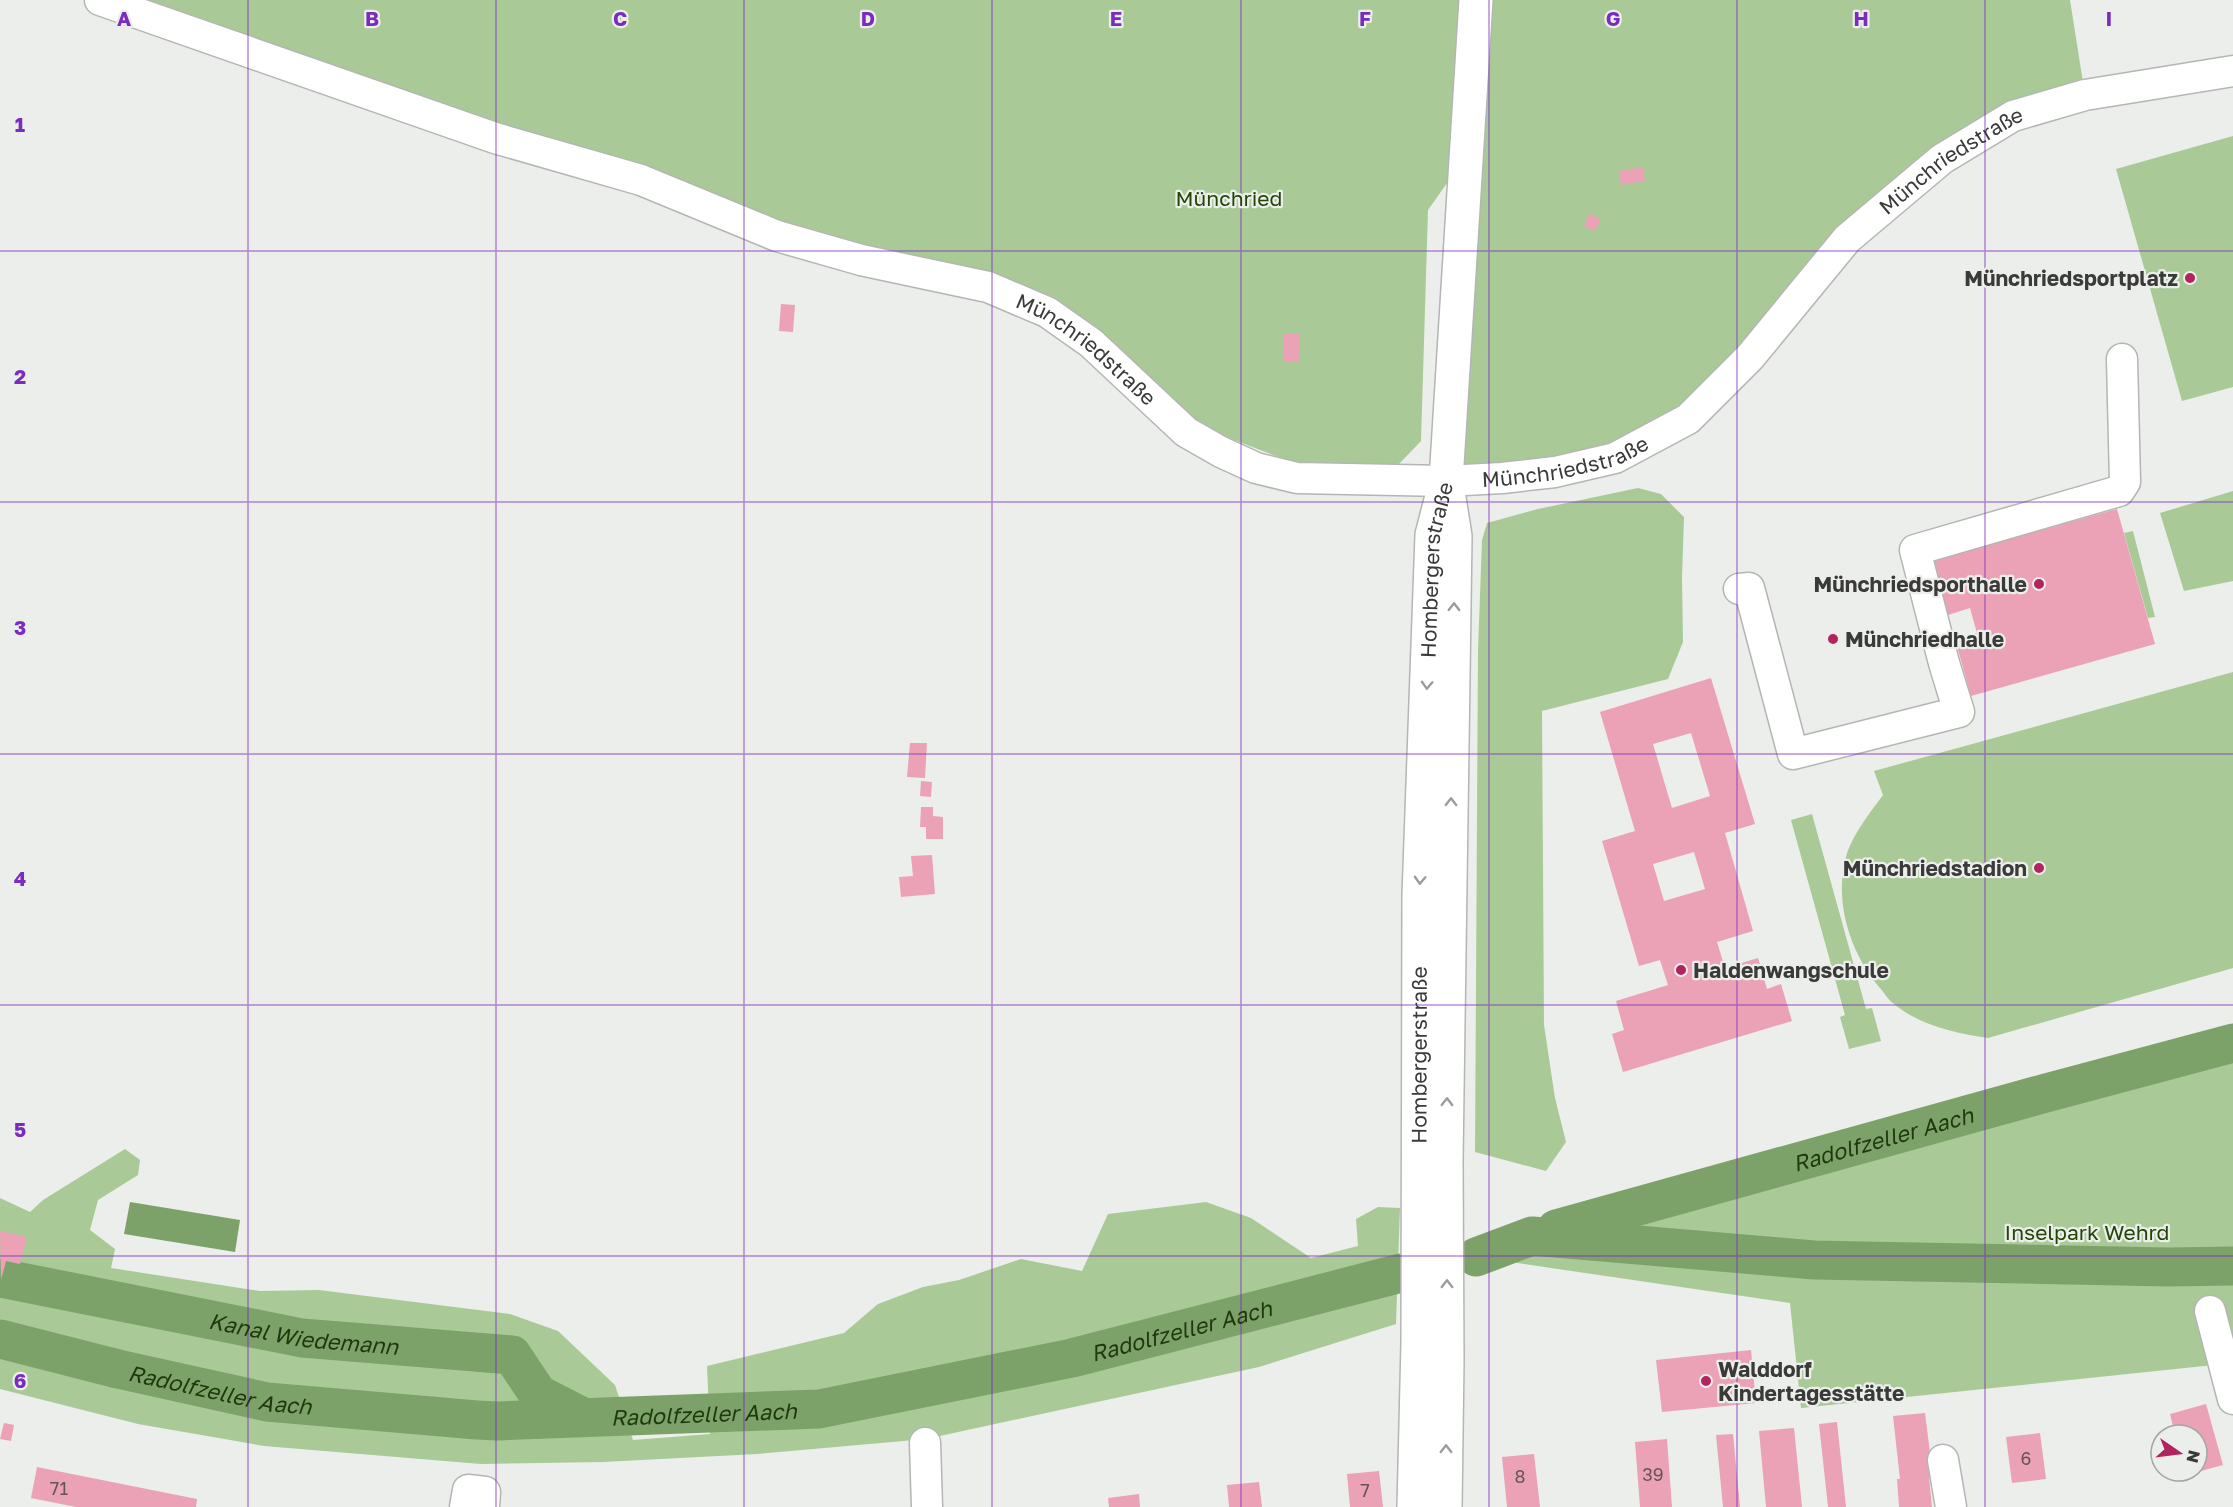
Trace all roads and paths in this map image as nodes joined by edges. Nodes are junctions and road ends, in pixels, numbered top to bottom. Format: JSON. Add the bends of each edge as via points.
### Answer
{"nodes":[{"id":1,"x":100,"y":0,"type":"edge"},
{"id":2,"x":1476,"y":0,"type":"edge"},
{"id":3,"x":2233,"y":71,"type":"edge"},
{"id":4,"x":2122,"y":359,"type":"dead end"},
{"id":5,"x":1446,"y":481,"type":"junction"},
{"id":6,"x":1739,"y":589,"type":"dead end"},
{"id":7,"x":2210,"y":1311,"type":"dead end"},
{"id":8,"x":1433,"y":1343,"type":"junction"},
{"id":9,"x":2233,"y":1399,"type":"edge"},
{"id":10,"x":925,"y":1443,"type":"dead end"},
{"id":11,"x":1943,"y":1460,"type":"dead end"},
{"id":12,"x":465,"y":1507,"type":"edge"},
{"id":13,"x":483,"y":1507,"type":"edge"},
{"id":14,"x":927,"y":1507,"type":"edge"},
{"id":15,"x":1414,"y":1507,"type":"edge"},
{"id":16,"x":1445,"y":1507,"type":"edge"},
{"id":17,"x":1950,"y":1507,"type":"edge"}],
"edges":[{"from":1,"to":5,"type":"street","name":"Münchriedstraße","via":[[495,138],[641,180],[777,236],[861,260],[988,287],[1047,312],[1091,343],[1186,432],[1256,468],[1297,478]]},
{"from":2,"to":5,"type":"main road","name":"Hombergerstraße"},
{"from":3,"to":5,"type":"street","name":"Münchriedstraße","via":[[2085,95],[2013,116],[1941,159],[1847,239],[1750,357],[1688,419],[1615,458],[1555,472]]},
{"from":4,"to":6,"type":"street","via":[[2125,482],[2118,490],[1915,550],[1959,712],[1793,754],[1749,588]]},
{"from":5,"to":8,"type":"main road","name":"Hombergerstraße","via":[[1431,547],[1419,896],[1432,1192]]},
{"from":7,"to":9,"type":"street"},
{"from":8,"to":15,"type":"main road","name":"Hombergerstraße"},
{"from":16,"to":8,"type":"main road","name":"Hombergerstraße","one_way":true},
{"from":10,"to":14,"type":"street"},
{"from":11,"to":17,"type":"street"},
{"from":12,"to":13,"type":"street","via":[[468,1490],[485,1492]]}]}
